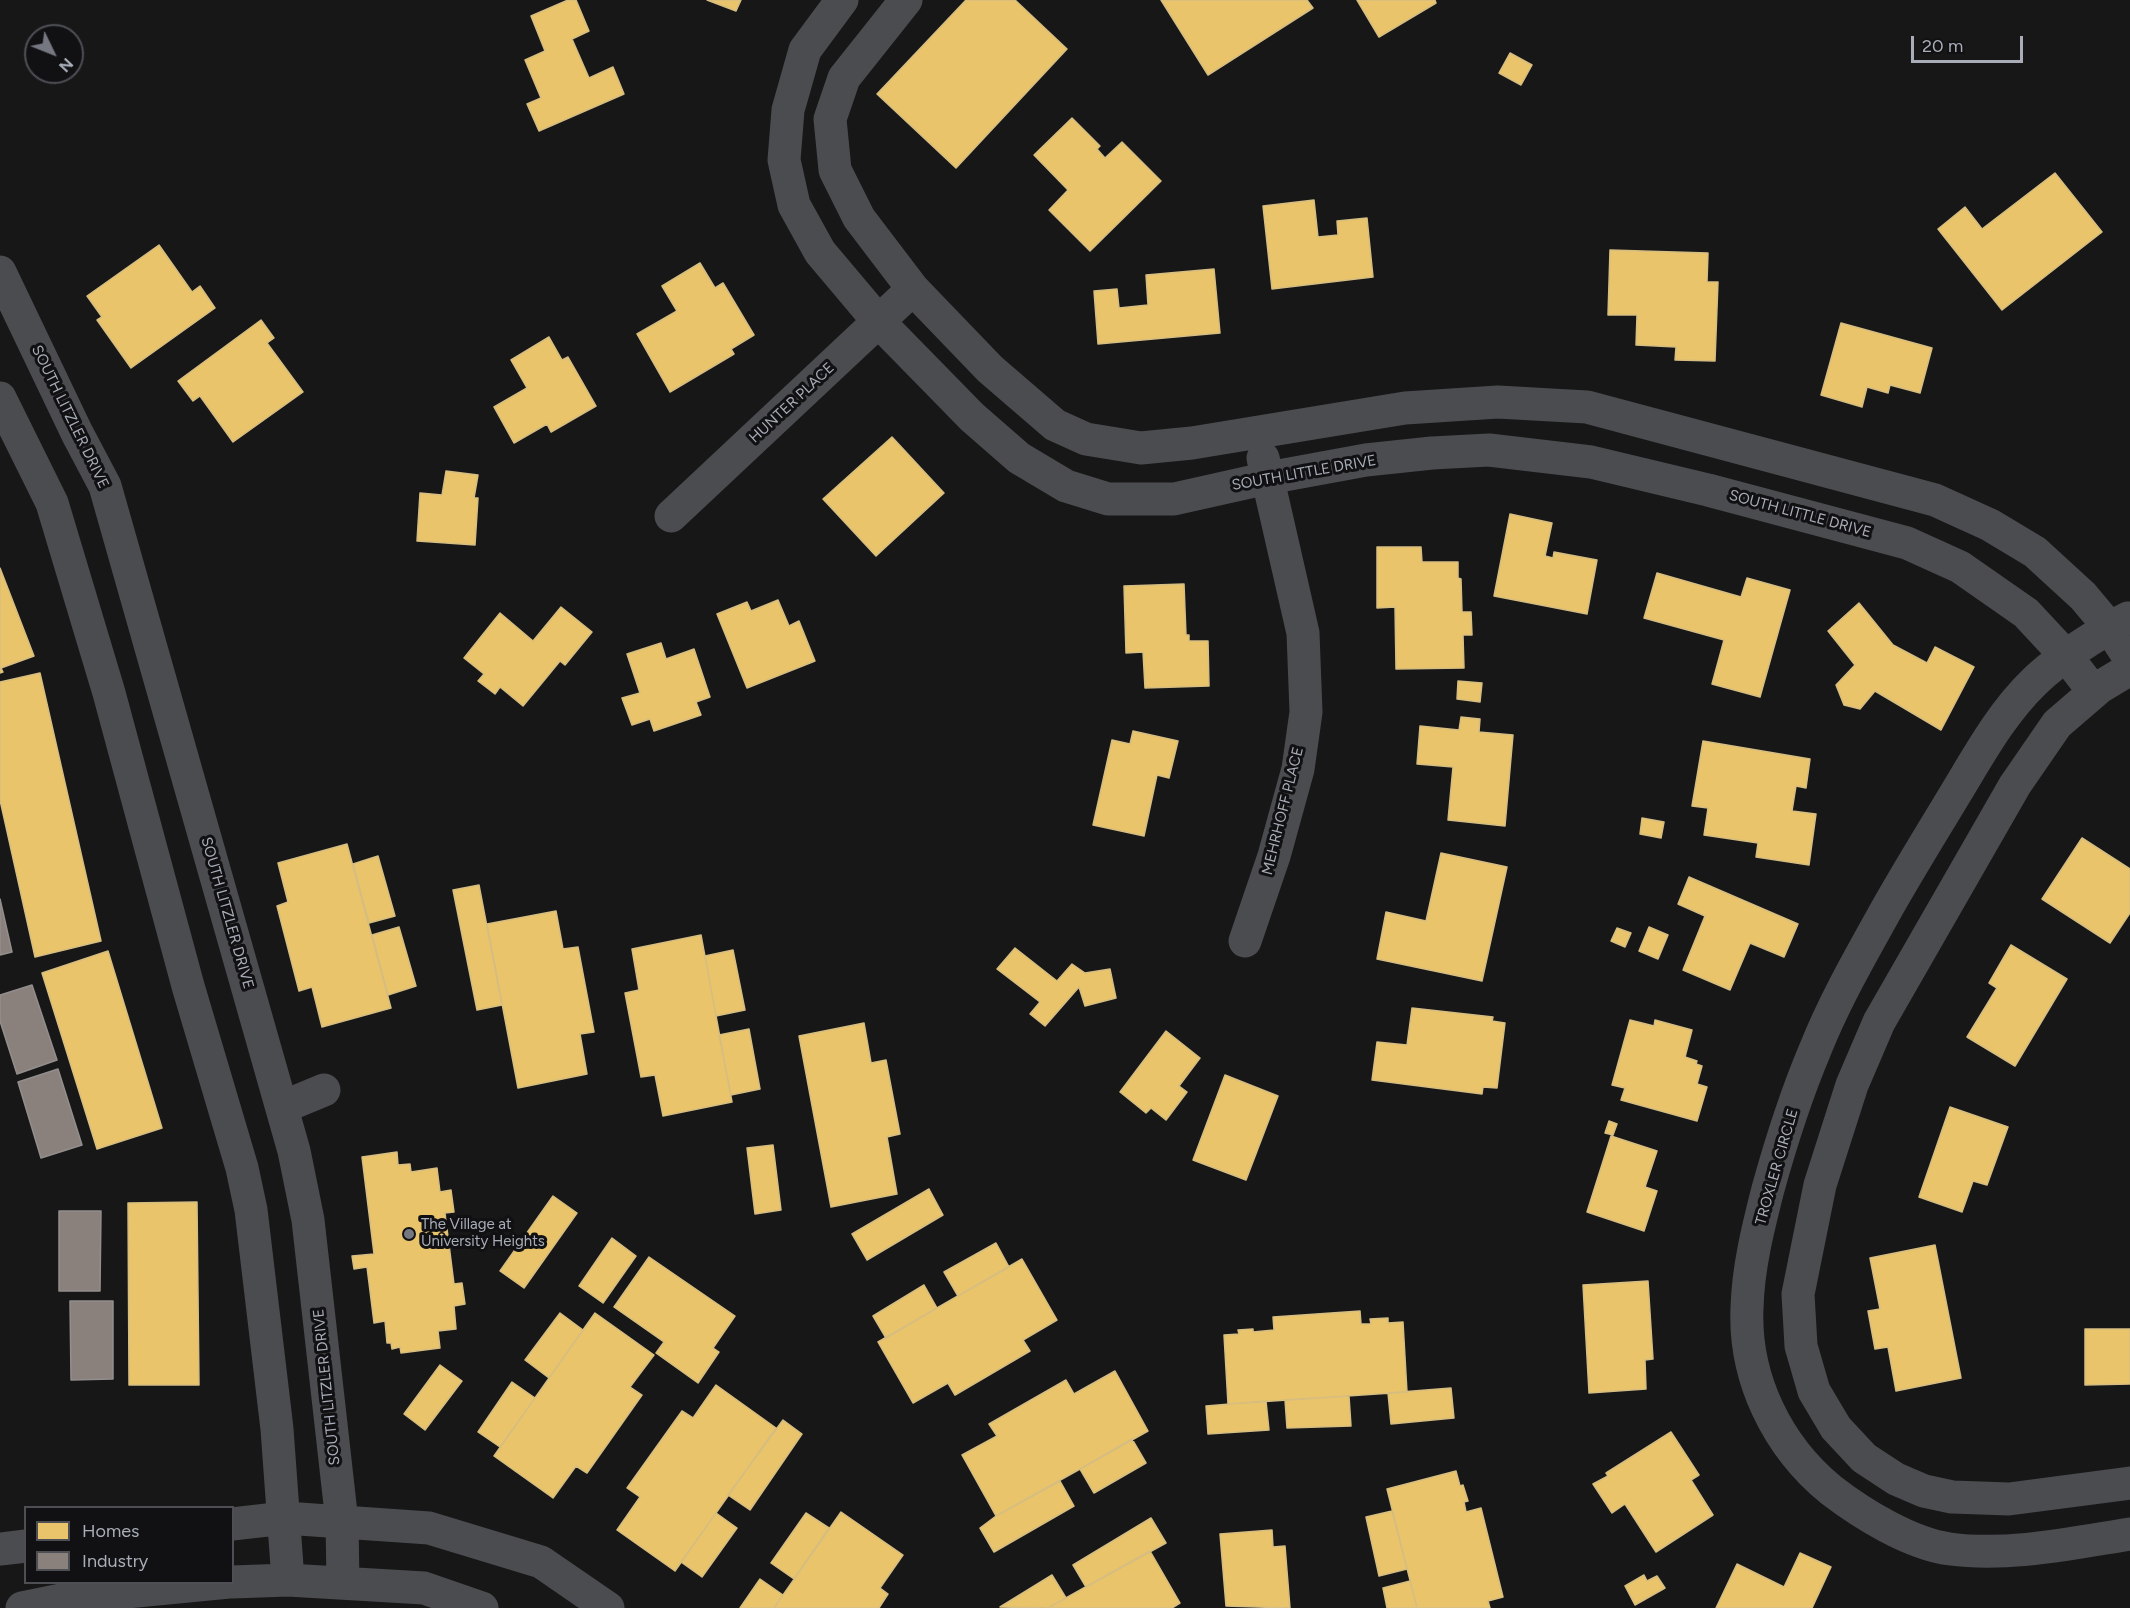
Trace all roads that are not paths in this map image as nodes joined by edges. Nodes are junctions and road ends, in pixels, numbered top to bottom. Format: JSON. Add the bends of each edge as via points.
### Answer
{"nodes":[{"id":1,"x":842,"y":0,"type":"edge"},
{"id":2,"x":906,"y":0,"type":"edge"},
{"id":3,"x":0,"y":272,"type":"edge"},
{"id":4,"x":913,"y":290,"type":"junction"},
{"id":5,"x":879,"y":322,"type":"junction"},
{"id":6,"x":0,"y":398,"type":"edge"},
{"id":7,"x":1258,"y":432,"type":"junction"},
{"id":8,"x":1268,"y":478,"type":"junction"},
{"id":9,"x":671,"y":516,"type":"dead end"},
{"id":10,"x":2120,"y":622,"type":"edge"},
{"id":11,"x":2067,"y":657,"type":"junction"},
{"id":12,"x":2130,"y":659,"type":"edge"},
{"id":13,"x":2130,"y":669,"type":"edge"},
{"id":14,"x":2094,"y":692,"type":"junction"},
{"id":15,"x":1245,"y":940,"type":"dead end"},
{"id":16,"x":324,"y":1090,"type":"dead end"},
{"id":17,"x":283,"y":1107,"type":"junction"},
{"id":18,"x":2130,"y":1483,"type":"edge"},
{"id":19,"x":285,"y":1518,"type":"junction"},
{"id":20,"x":342,"y":1522,"type":"junction"},
{"id":21,"x":234,"y":1524,"type":"edge"},
{"id":22,"x":2130,"y":1534,"type":"edge"},
{"id":23,"x":24,"y":1546,"type":"edge"},
{"id":24,"x":0,"y":1549,"type":"edge"},
{"id":25,"x":234,"y":1582,"type":"edge"},
{"id":26,"x":343,"y":1583,"type":"junction"},
{"id":27,"x":210,"y":1584,"type":"edge"},
{"id":28,"x":304,"y":1590,"type":"edge"},
{"id":29,"x":22,"y":1608,"type":"edge"},
{"id":30,"x":482,"y":1608,"type":"edge"},
{"id":31,"x":608,"y":1608,"type":"edge"}],
"edges":[{"from":1,"to":5,"type":"street","name":"SOUTH LITTLE DRIVE","via":[[806,50],[788,110],[784,160],[794,205],[820,252]]},
{"from":2,"to":4,"type":"street","via":[[844,78],[830,119],[836,170],[859,218]]},
{"from":3,"to":17,"type":"street","name":"SOUTH LITZLER DRIVE","via":[[105,486]]},
{"from":4,"to":5,"type":"street","name":"HUNTER PLACE"},
{"from":4,"to":7,"type":"street","via":[[990,369],[1055,425],[1086,439],[1141,448]]},
{"from":5,"to":8,"type":"street","name":"SOUTH LITTLE DRIVE","via":[[972,417],[1019,458],[1066,486],[1108,499],[1174,499]]},
{"from":5,"to":9,"type":"street","name":"HUNTER PLACE"},
{"from":6,"to":19,"type":"street","via":[[52,503],[242,1168],[251,1210]]},
{"from":7,"to":8,"type":"street","name":"MEHRHOFF PLACE"},
{"from":7,"to":10,"type":"street","via":[[1405,408],[1498,402],[1587,407],[1935,500],[1990,525],[2035,552],[2083,596]]},
{"from":8,"to":11,"type":"street","name":"SOUTH LITTLE DRIVE","via":[[1366,460],[1489,450],[1592,462],[1907,543],[1960,567],[2026,613]]},
{"from":8,"to":15,"type":"street","name":"MEHRHOFF PLACE","via":[[1303,633],[1306,712],[1298,769]]},
{"from":10,"to":11,"type":"street","name":"TROXLER CIRCLE"},
{"from":10,"to":12,"type":"street"},
{"from":11,"to":14,"type":"street","name":"SOUTH LITTLE DRIVE"},
{"from":11,"to":22,"type":"street","name":"TROXLER CIRCLE","via":[[2036,680],[2007,712],[1856,964],[1816,1047],[1778,1154],[1750,1265],[1746,1310],[1749,1346],[1770,1418],[1816,1478],[1872,1519],[1948,1549],[2045,1547]]},
{"from":13,"to":14,"type":"street"},
{"from":14,"to":18,"type":"street","via":[[2057,724],[2015,785],[1879,1022],[1852,1085],[1820,1185],[1798,1294],[1801,1346],[1814,1390],[1836,1428],[1864,1458],[1896,1479],[1952,1497],[2009,1500]]},
{"from":16,"to":17,"type":"street"},
{"from":17,"to":20,"type":"street","name":"SOUTH LITZLER DRIVE","via":[[308,1220]]},
{"from":19,"to":20,"type":"street"},
{"from":19,"to":21,"type":"street"},
{"from":19,"to":28,"type":"street"},
{"from":20,"to":26,"type":"street","name":"SOUTH LITZLER DRIVE"},
{"from":20,"to":31,"type":"street","via":[[429,1527],[541,1562]]},
{"from":23,"to":24,"type":"street"},
{"from":25,"to":28,"type":"street"},
{"from":26,"to":28,"type":"street"},
{"from":26,"to":30,"type":"street","via":[[424,1588]]},
{"from":27,"to":29,"type":"street","via":[[76,1597]]}]}
